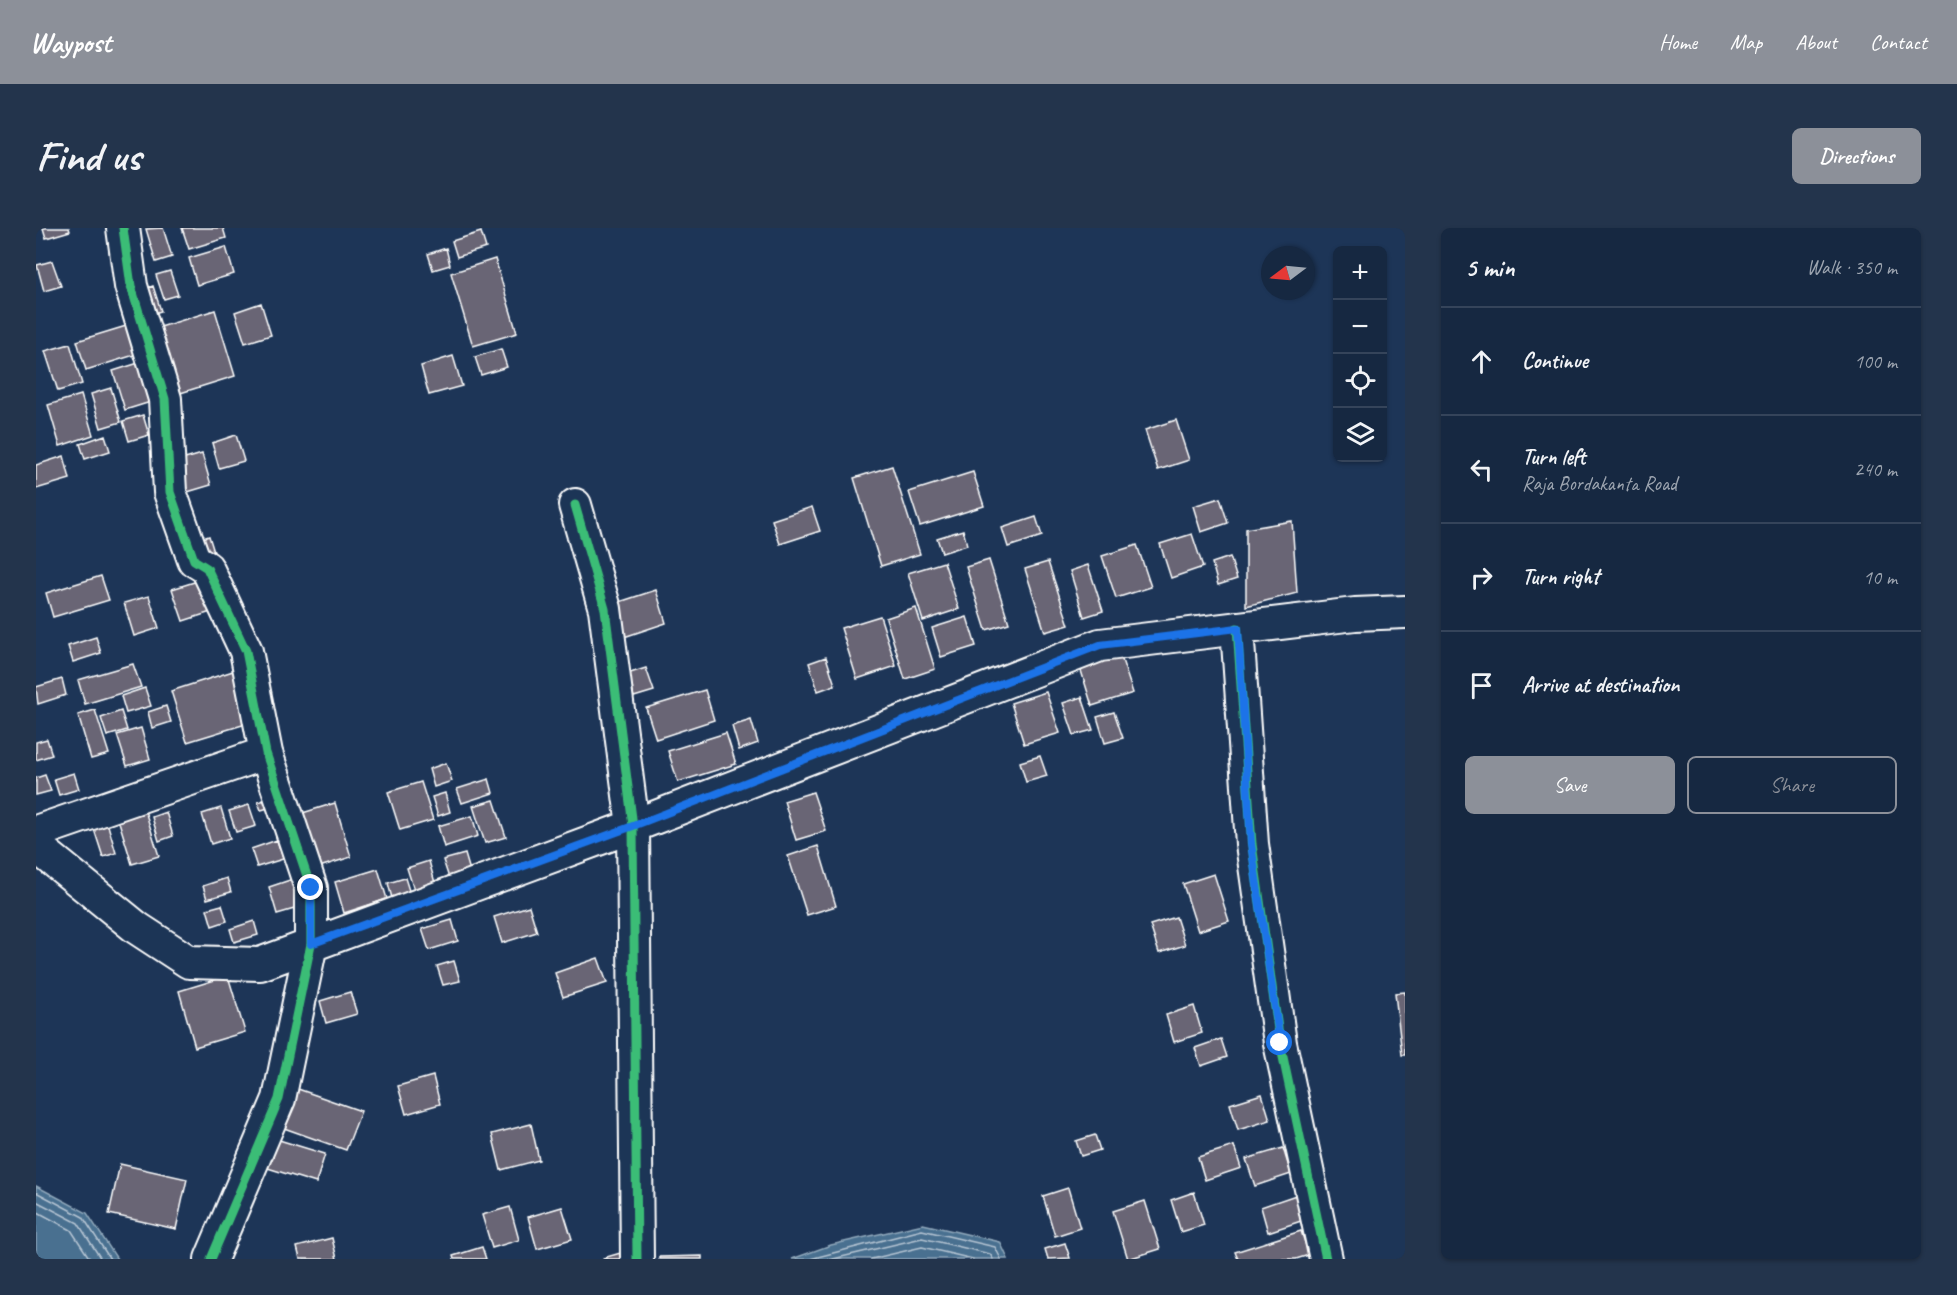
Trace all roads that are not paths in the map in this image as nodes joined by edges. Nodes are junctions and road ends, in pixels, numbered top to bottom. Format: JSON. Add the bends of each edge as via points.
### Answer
{"nodes":[{"id":1,"x":123,"y":228,"type":"edge"},
{"id":2,"x":575,"y":505,"type":"dead end"},
{"id":3,"x":1405,"y":612,"type":"edge"},
{"id":4,"x":1238,"y":628,"type":"junction"},
{"id":5,"x":266,"y":753,"type":"junction"},
{"id":6,"x":633,"y":826,"type":"junction"},
{"id":7,"x":36,"y":832,"type":"edge"},
{"id":8,"x":36,"y":846,"type":"edge"},
{"id":9,"x":311,"y":944,"type":"junction"},
{"id":10,"x":212,"y":1259,"type":"edge"},
{"id":11,"x":637,"y":1259,"type":"edge"},
{"id":12,"x":1326,"y":1259,"type":"edge"}],
"edges":[{"from":1,"to":5,"type":"street","via":[[131,286],[165,399],[170,492],[194,560],[207,568],[246,651]]},
{"from":2,"to":6,"type":"street","via":[[605,609]]},
{"from":3,"to":4,"type":"street"},
{"from":4,"to":6,"type":"street","via":[[1100,645]]},
{"from":4,"to":12,"type":"street","via":[[1251,844],[1280,1043]]},
{"from":5,"to":7,"type":"street"},
{"from":5,"to":9,"type":"street","via":[[311,888]]},
{"from":6,"to":9,"type":"street"},
{"from":6,"to":11,"type":"street"},
{"from":8,"to":9,"type":"street","via":[[137,928],[189,962],[260,964]]},
{"from":9,"to":10,"type":"street","via":[[279,1100]]}]}
